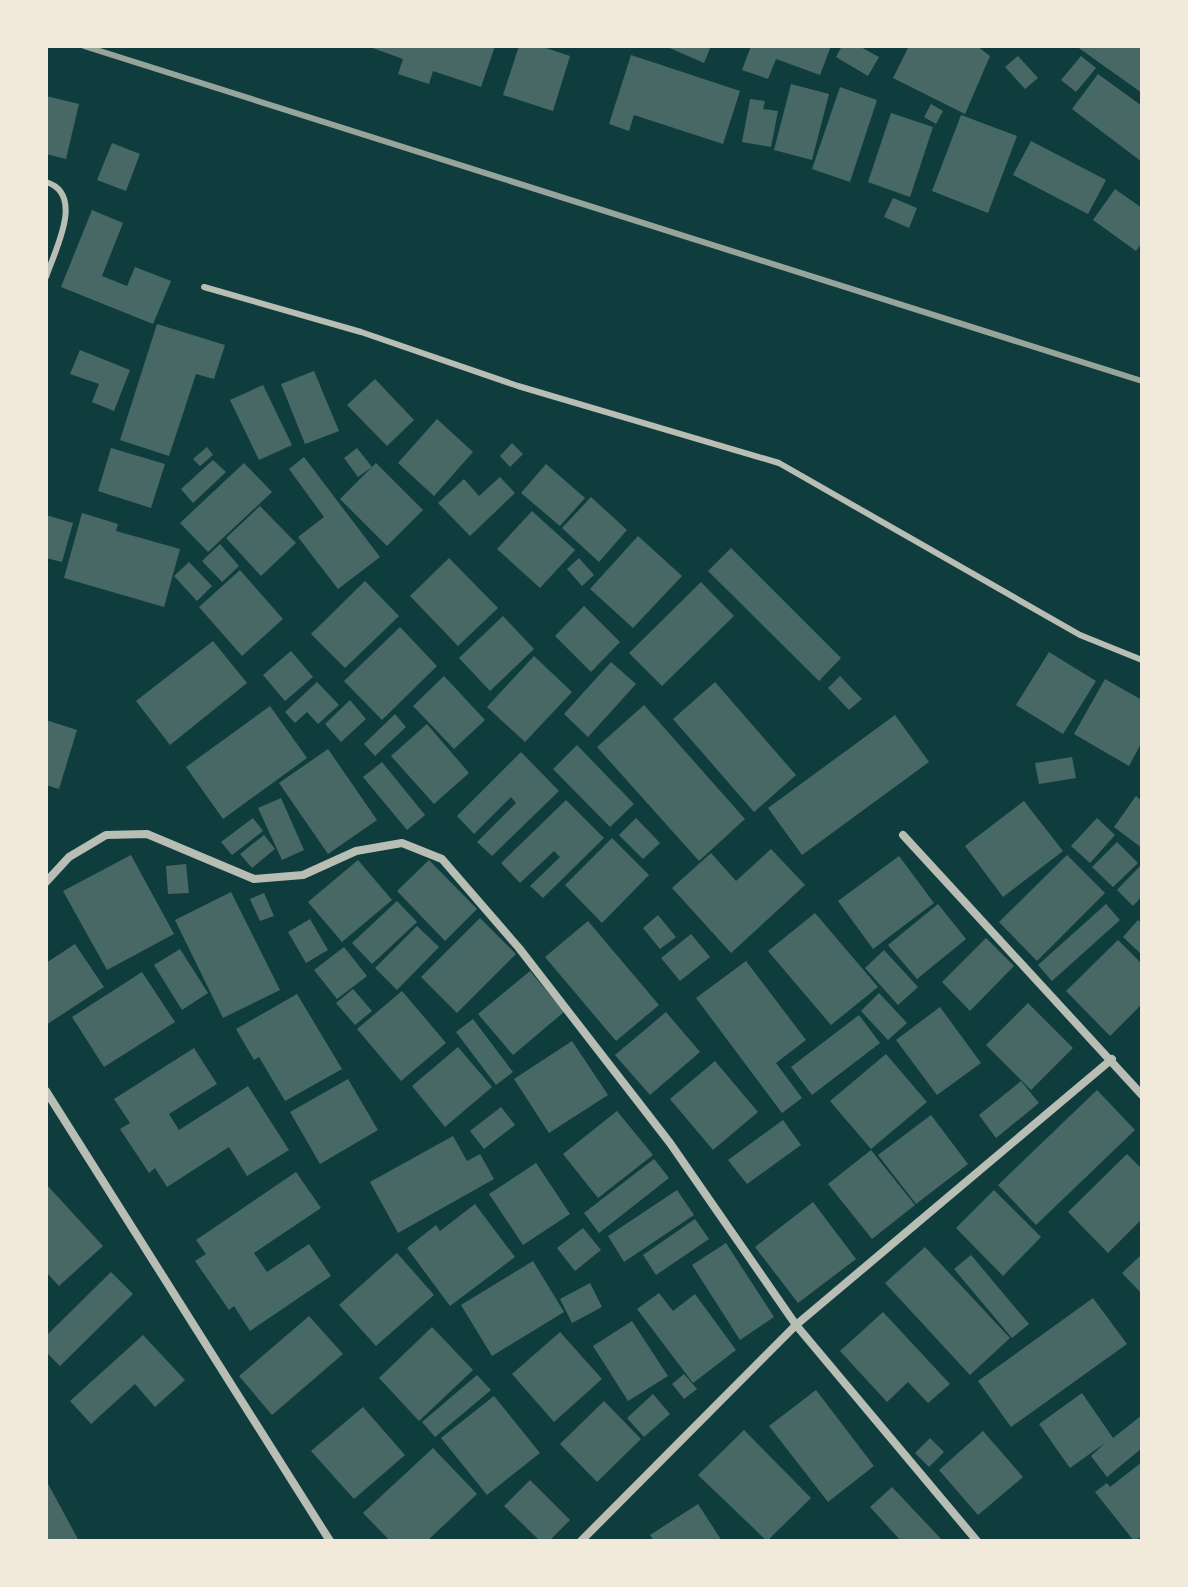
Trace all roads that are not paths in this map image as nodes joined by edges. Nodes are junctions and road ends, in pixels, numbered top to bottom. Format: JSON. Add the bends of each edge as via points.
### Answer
{"nodes":[{"id":1,"x":46,"y":182,"type":"edge"},
{"id":2,"x":46,"y":277,"type":"edge"},
{"id":3,"x":204,"y":287,"type":"dead end"},
{"id":4,"x":1142,"y":660,"type":"edge"},
{"id":5,"x":903,"y":835,"type":"dead end"},
{"id":6,"x":46,"y":882,"type":"edge"},
{"id":7,"x":1112,"y":1059,"type":"junction"},
{"id":8,"x":46,"y":1091,"type":"edge"},
{"id":9,"x":1142,"y":1095,"type":"edge"},
{"id":10,"x":796,"y":1325,"type":"junction"},
{"id":11,"x":330,"y":1541,"type":"edge"},
{"id":12,"x":581,"y":1541,"type":"edge"},
{"id":13,"x":977,"y":1541,"type":"edge"}],
"edges":[{"from":1,"to":2,"type":"lane","via":[[64,198],[67,214]]},
{"from":3,"to":4,"type":"lane","via":[[779,463],[1080,635]]},
{"from":5,"to":7,"type":"street"},
{"from":6,"to":10,"type":"street","via":[[69,857],[106,835],[147,834],[254,879],[303,875],[356,851],[402,843],[442,859],[519,948],[670,1143]]},
{"from":7,"to":9,"type":"street"},
{"from":7,"to":10,"type":"street"},
{"from":8,"to":11,"type":"street"},
{"from":10,"to":12,"type":"street"},
{"from":10,"to":13,"type":"street"}]}
